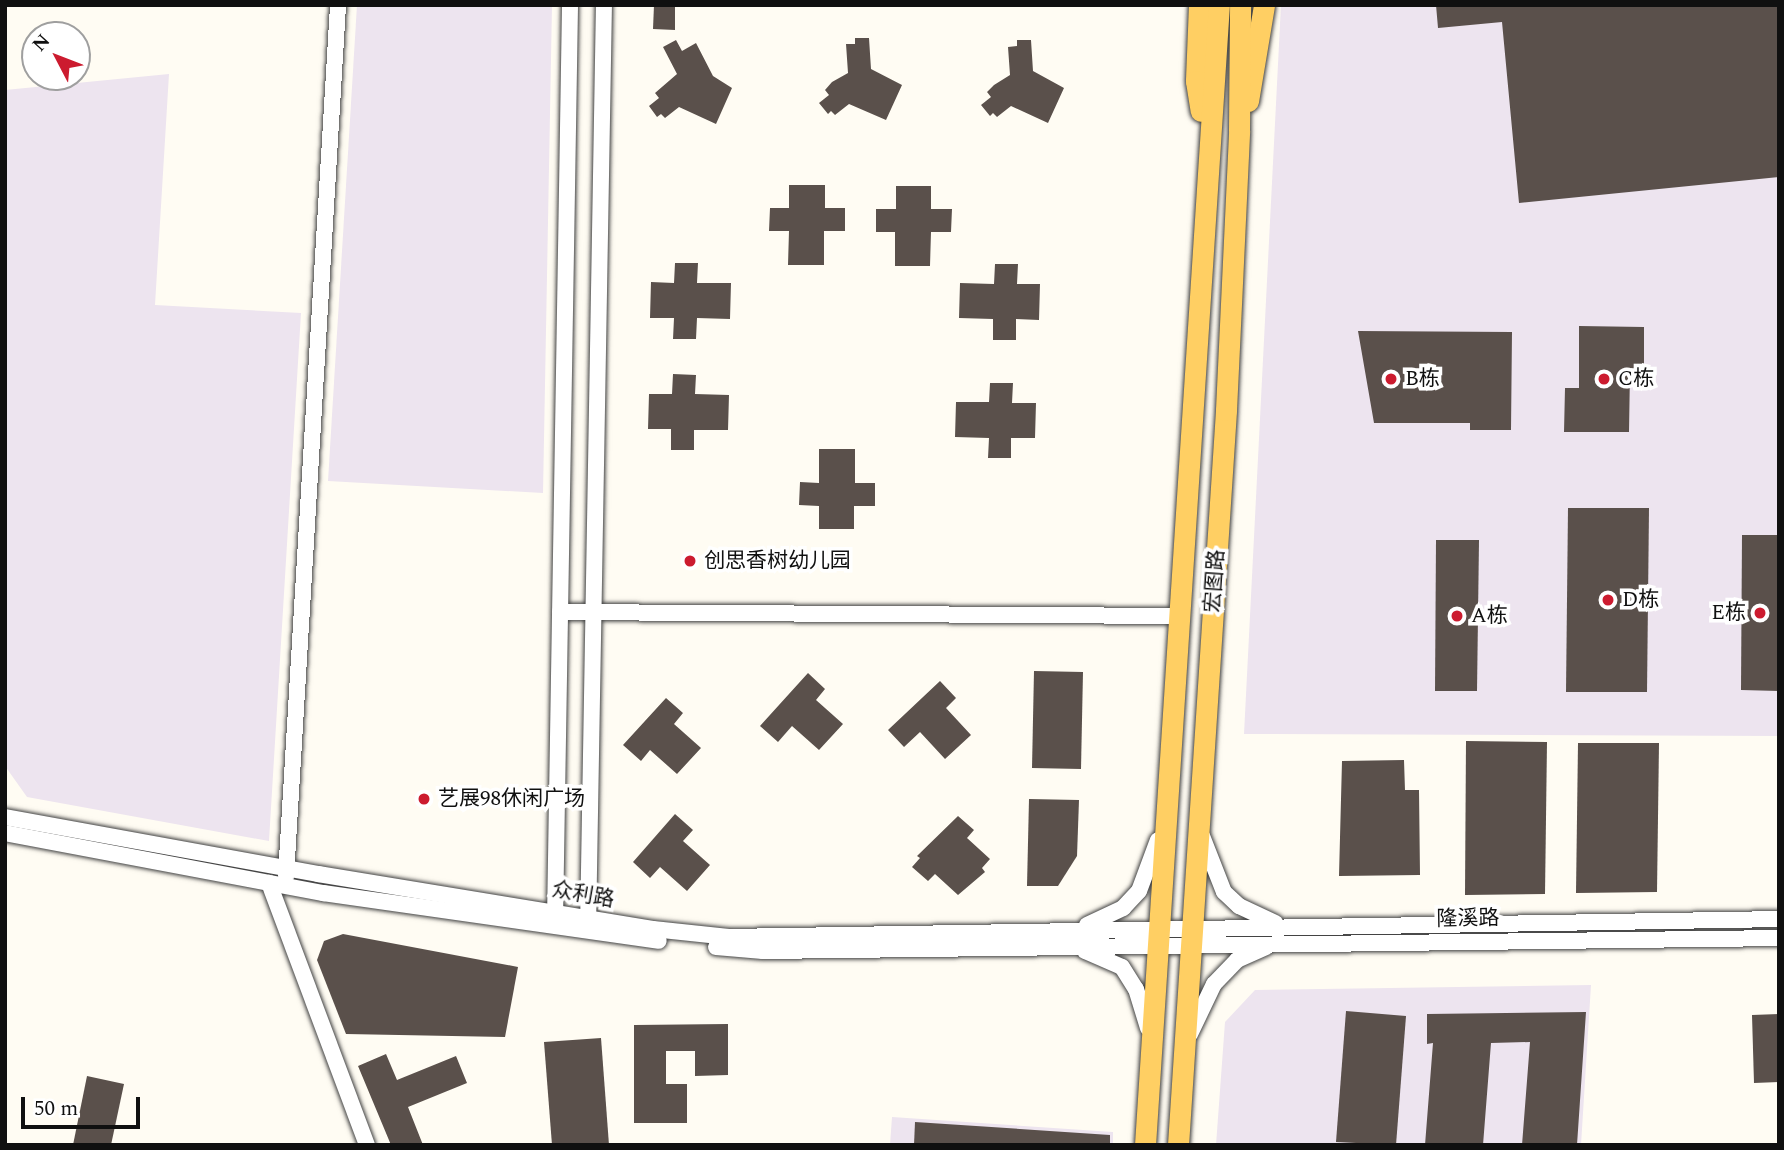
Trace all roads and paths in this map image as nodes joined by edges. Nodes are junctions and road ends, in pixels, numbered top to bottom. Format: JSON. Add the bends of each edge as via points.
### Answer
{"nodes":[{"id":1,"x":338,"y":5,"type":"edge"},
{"id":2,"x":570,"y":5,"type":"edge"},
{"id":3,"x":604,"y":5,"type":"edge"},
{"id":4,"x":1199,"y":5,"type":"edge"},
{"id":5,"x":1264,"y":5,"type":"edge"},
{"id":6,"x":1240,"y":11,"type":"edge"},
{"id":7,"x":1218,"y":13,"type":"edge"},
{"id":8,"x":1239,"y":130,"type":"junction"},
{"id":9,"x":1206,"y":148,"type":"junction"},
{"id":10,"x":560,"y":612,"type":"junction"},
{"id":11,"x":593,"y":612,"type":"junction"},
{"id":12,"x":1178,"y":617,"type":"junction"},
{"id":13,"x":1166,"y":814,"type":"junction"},
{"id":14,"x":5,"y":817,"type":"edge"},
{"id":15,"x":1199,"y":821,"type":"junction"},
{"id":16,"x":5,"y":832,"type":"edge"},
{"id":17,"x":287,"y":868,"type":"junction"},
{"id":18,"x":277,"y":884,"type":"junction"},
{"id":19,"x":555,"y":919,"type":"junction"},
{"id":20,"x":1779,"y":919,"type":"edge"},
{"id":21,"x":588,"y":924,"type":"junction"},
{"id":22,"x":1284,"y":934,"type":"junction"},
{"id":23,"x":1159,"y":936,"type":"junction"},
{"id":24,"x":1192,"y":936,"type":"junction"},
{"id":25,"x":1779,"y":937,"type":"edge"},
{"id":26,"x":1068,"y":938,"type":"junction"},
{"id":27,"x":1152,"y":1049,"type":"junction"},
{"id":28,"x":1185,"y":1049,"type":"junction"},
{"id":29,"x":366,"y":1145,"type":"edge"},
{"id":30,"x":1145,"y":1145,"type":"edge"},
{"id":31,"x":1178,"y":1145,"type":"edge"}],
"edges":[{"from":1,"to":17,"type":"street"},
{"from":2,"to":10,"type":"street"},
{"from":3,"to":11,"type":"street"},
{"from":4,"to":9,"type":"main road","via":[[1196,81]]},
{"from":5,"to":8,"type":"main road","via":[[1251,89]]},
{"from":6,"to":8,"type":"main road","name":"宏图路"},
{"from":7,"to":9,"type":"main road","name":"宏图路"},
{"from":8,"to":15,"type":"main road","name":"宏图路"},
{"from":9,"to":12,"type":"main road","name":"宏图路"},
{"from":10,"to":11,"type":"street"},
{"from":10,"to":19,"type":"street"},
{"from":11,"to":12,"type":"street"},
{"from":11,"to":21,"type":"street"},
{"from":12,"to":13,"type":"main road","name":"宏图路"},
{"from":13,"to":23,"type":"main road","name":"宏图路"},
{"from":13,"to":26,"type":"street","via":[[1139,891],[1105,919]]},
{"from":14,"to":17,"type":"street","name":"众利路"},
{"from":15,"to":22,"type":"street","via":[[1204,847],[1224,892]]},
{"from":15,"to":24,"type":"main road","name":"宏图路"},
{"from":16,"to":18,"type":"street","name":"众利路"},
{"from":17,"to":18,"type":"street"},
{"from":17,"to":19,"type":"street","name":"众利路"},
{"from":18,"to":19,"type":"street","name":"众利路"},
{"from":18,"to":29,"type":"street"},
{"from":19,"to":21,"type":"street","name":"众利路"},
{"from":20,"to":22,"type":"street","name":"隆溪路"},
{"from":21,"to":26,"type":"street","name":"众利路","via":[[763,951]]},
{"from":22,"to":24,"type":"street","name":"隆溪路"},
{"from":22,"to":25,"type":"street","name":"隆溪路"},
{"from":22,"to":28,"type":"street","via":[[1237,960],[1214,984]]},
{"from":23,"to":24,"type":"street","name":"隆溪路"},
{"from":23,"to":26,"type":"street","name":"众利路"},
{"from":23,"to":27,"type":"main road","name":"宏图路"},
{"from":24,"to":28,"type":"main road","name":"宏图路"},
{"from":26,"to":27,"type":"street","via":[[1122,967],[1144,1012]]},
{"from":27,"to":30,"type":"main road","name":"宏图路"},
{"from":28,"to":31,"type":"main road","name":"宏图路"}]}
